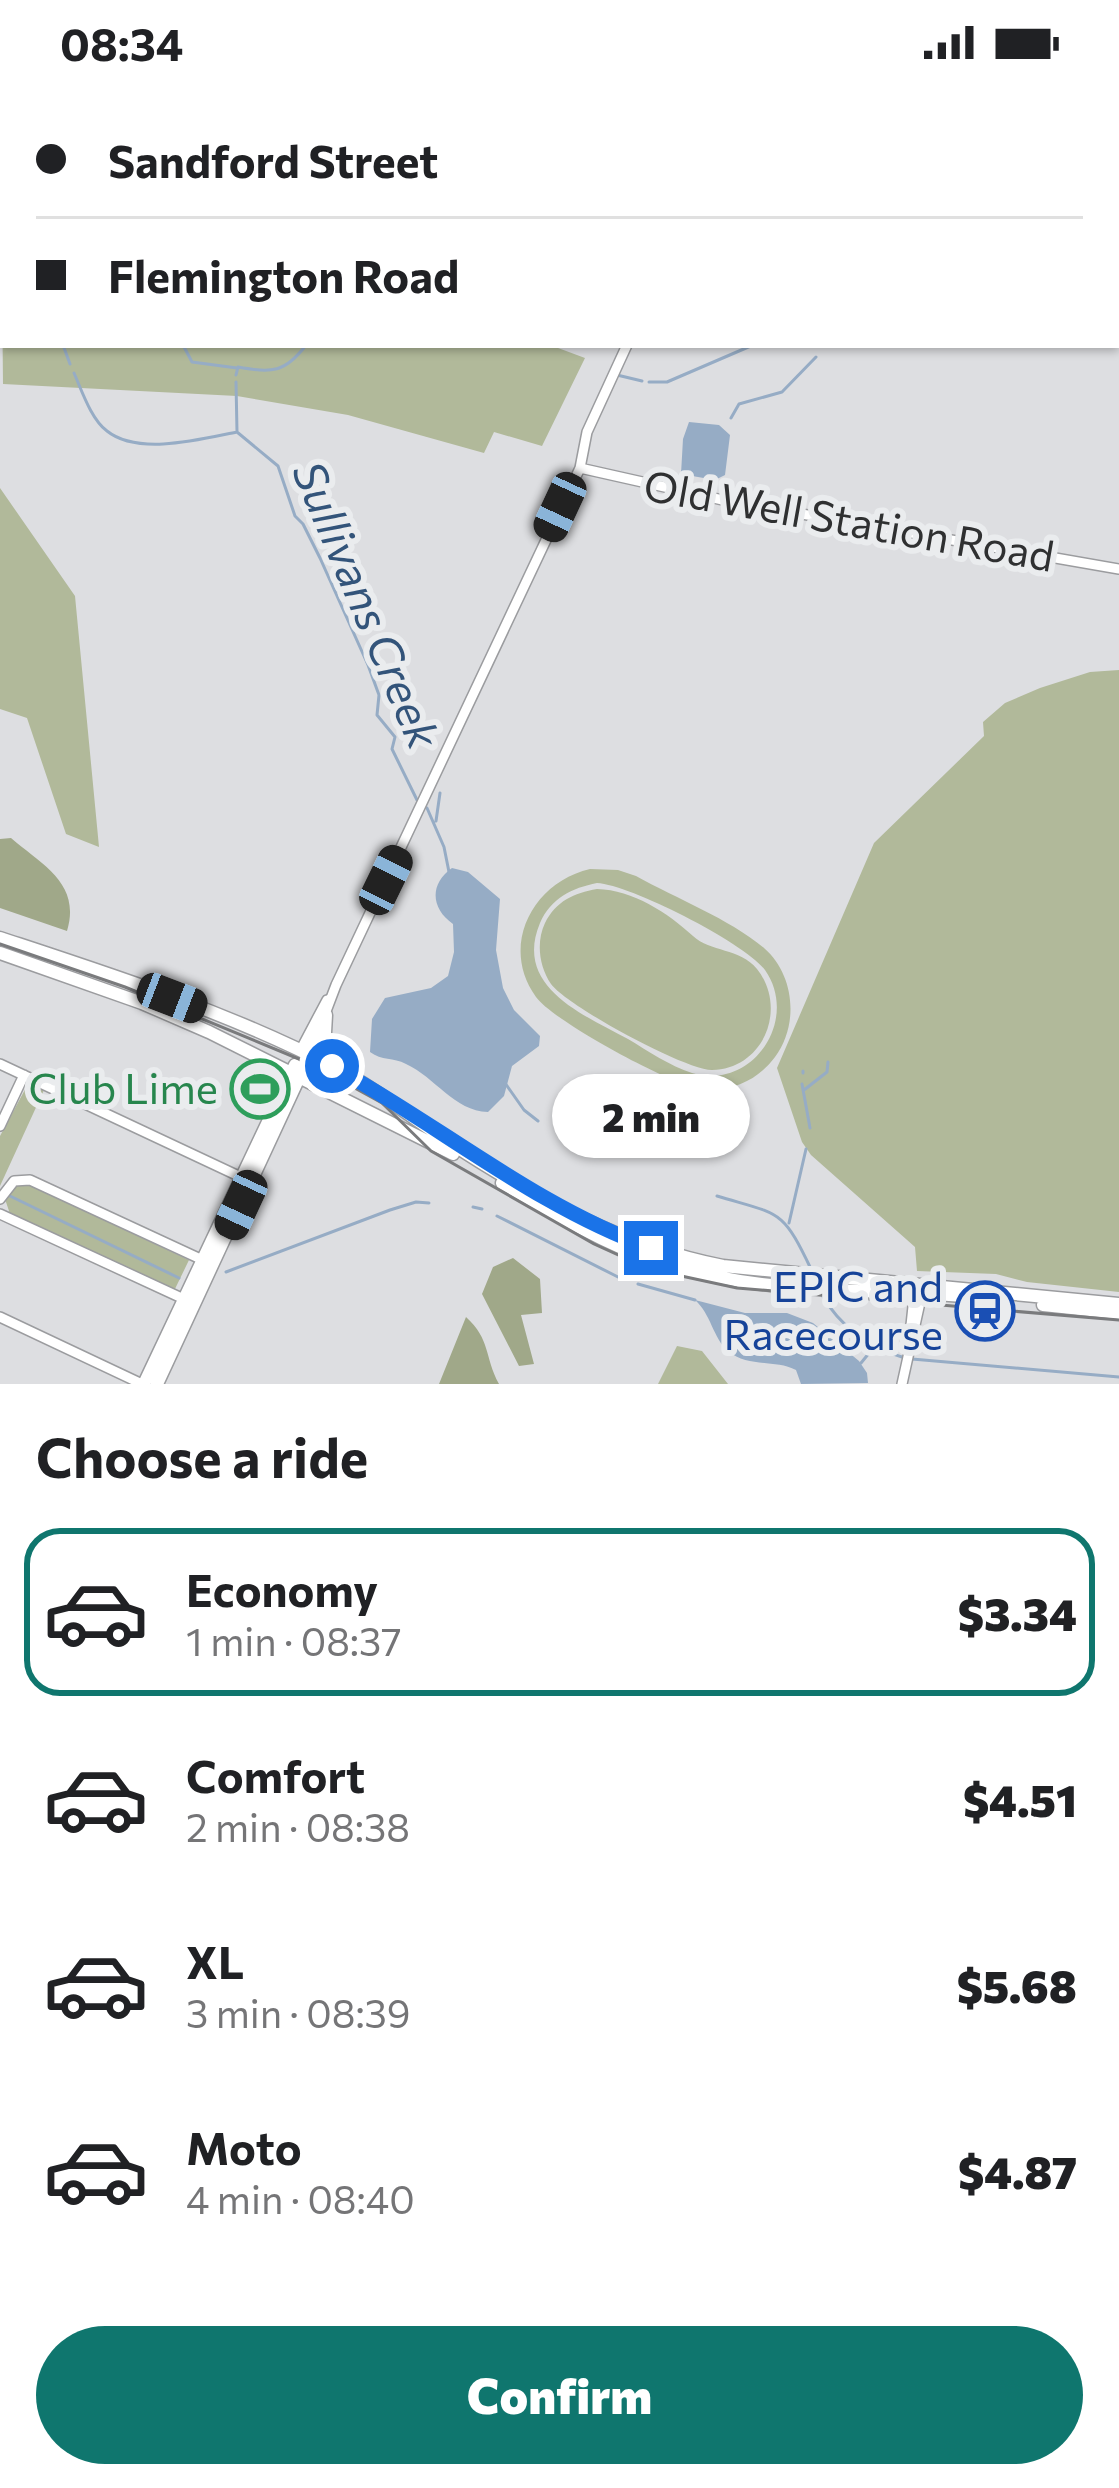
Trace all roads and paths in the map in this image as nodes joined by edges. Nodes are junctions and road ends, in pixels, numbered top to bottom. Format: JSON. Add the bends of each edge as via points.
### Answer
{"nodes":[{"id":1,"x":626,"y":348,"type":"edge"},
{"id":2,"x":580,"y":468,"type":"junction"},
{"id":3,"x":1119,"y":569,"type":"edge"},
{"id":4,"x":0,"y":938,"type":"edge"},
{"id":5,"x":0,"y":953,"type":"edge"},
{"id":6,"x":336,"y":985,"type":"junction"},
{"id":7,"x":326,"y":1015,"type":"junction"},
{"id":8,"x":304,"y":1053,"type":"junction"},
{"id":9,"x":0,"y":1064,"type":"edge"},
{"id":10,"x":332,"y":1066,"type":"junction"},
{"id":11,"x":296,"y":1074,"type":"junction"},
{"id":12,"x":24,"y":1075,"type":"junction"},
{"id":13,"x":0,"y":1126,"type":"edge"},
{"id":14,"x":247,"y":1180,"type":"junction"},
{"id":15,"x":0,"y":1198,"type":"edge"},
{"id":16,"x":0,"y":1214,"type":"edge"},
{"id":17,"x":208,"y":1262,"type":"junction"},
{"id":18,"x":806,"y":1280,"type":"junction"},
{"id":19,"x":919,"y":1289,"type":"junction"},
{"id":20,"x":189,"y":1302,"type":"junction"},
{"id":21,"x":1119,"y":1309,"type":"edge"},
{"id":22,"x":0,"y":1317,"type":"edge"},
{"id":23,"x":143,"y":1384,"type":"edge"},
{"id":24,"x":157,"y":1384,"type":"edge"},
{"id":25,"x":902,"y":1384,"type":"edge"}],
"edges":[{"from":1,"to":2,"type":"street","via":[[587,432]]},
{"from":2,"to":3,"type":"street","name":"Old Well Station Road"},
{"from":2,"to":6,"type":"street"},
{"from":4,"to":8,"type":"main road"},
{"from":5,"to":11,"type":"main road","via":[[142,1003]]},
{"from":6,"to":7,"type":"street"},
{"from":6,"to":8,"type":"street"},
{"from":7,"to":8,"type":"street"},
{"from":7,"to":10,"type":"main road","via":[[324,1050]]},
{"from":8,"to":10,"type":"main road"},
{"from":8,"to":11,"type":"main road"},
{"from":9,"to":12,"type":"street"},
{"from":10,"to":18,"type":"main road","via":[[474,1158],[621,1238],[694,1261]]},
{"from":11,"to":14,"type":"main road"},
{"from":11,"to":18,"type":"main road","via":[[647,1258],[725,1278]]},
{"from":12,"to":13,"type":"street"},
{"from":12,"to":14,"type":"street"},
{"from":14,"to":17,"type":"main road"},
{"from":15,"to":17,"type":"street","via":[[14,1181],[30,1180]]},
{"from":16,"to":20,"type":"street"},
{"from":17,"to":20,"type":"main road"},
{"from":18,"to":19,"type":"main road"},
{"from":19,"to":21,"type":"main road"},
{"from":19,"to":25,"type":"street"},
{"from":20,"to":23,"type":"main road"},
{"from":20,"to":24,"type":"main road"},
{"from":22,"to":23,"type":"street"}]}
